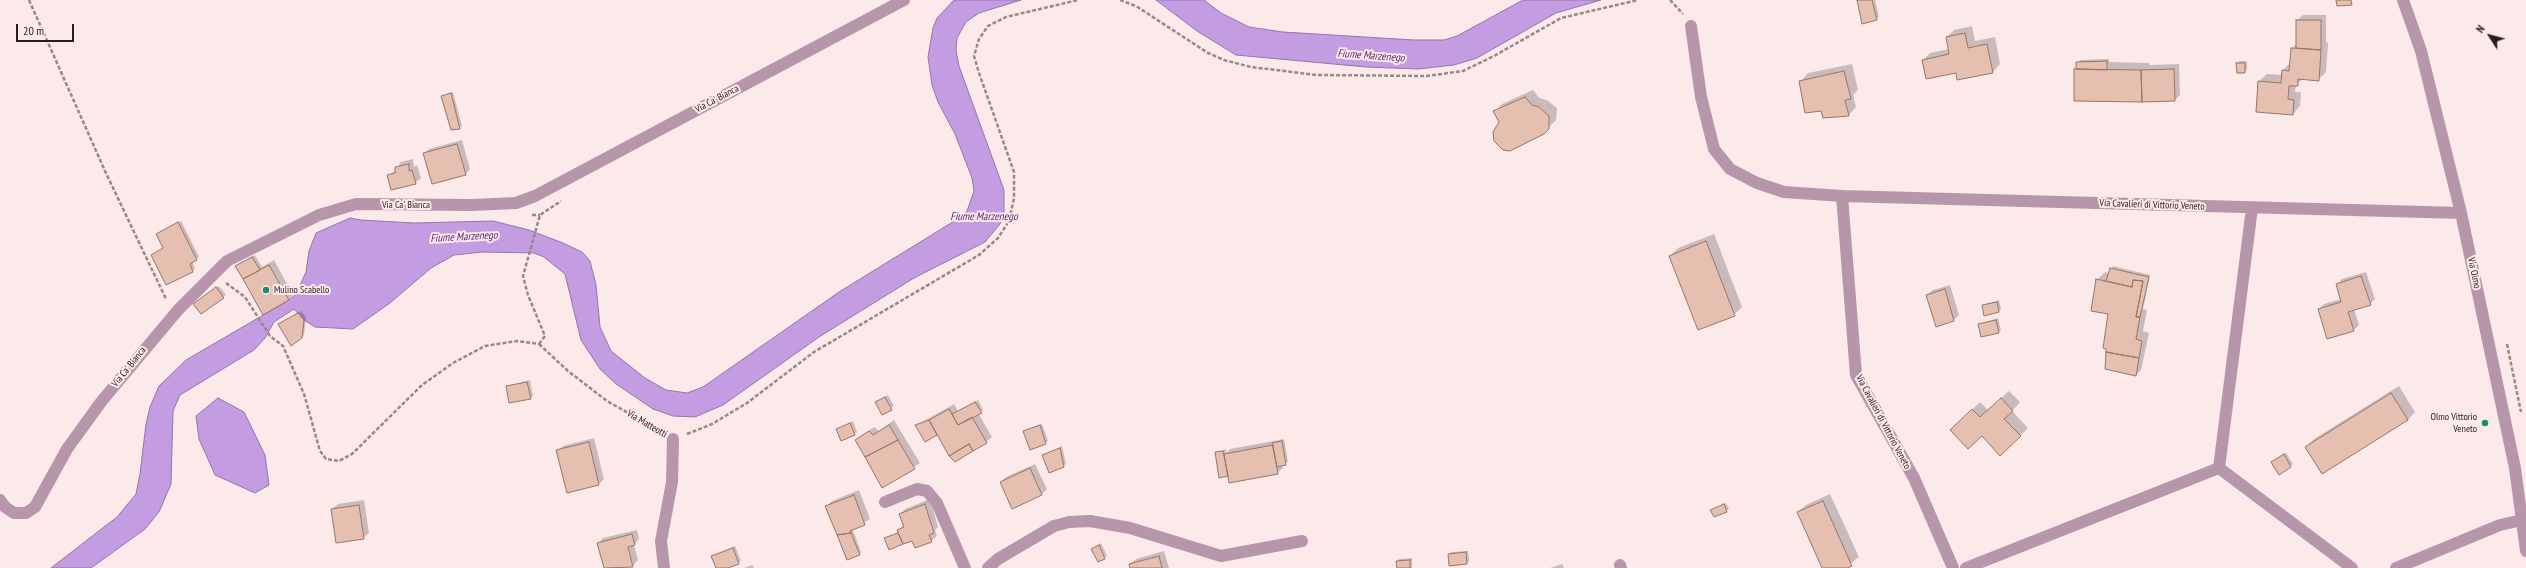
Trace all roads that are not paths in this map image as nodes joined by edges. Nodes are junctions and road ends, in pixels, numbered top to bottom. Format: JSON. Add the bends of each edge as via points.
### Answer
{"nodes":[{"id":1,"x":904,"y":0,"type":"edge"},
{"id":2,"x":2403,"y":0,"type":"edge"},
{"id":3,"x":1691,"y":26,"type":"dead end"},
{"id":4,"x":1842,"y":196,"type":"junction"},
{"id":5,"x":2252,"y":208,"type":"junction"},
{"id":6,"x":2461,"y":213,"type":"junction"},
{"id":7,"x":673,"y":440,"type":"road end"},
{"id":8,"x":2219,"y":468,"type":"junction"},
{"id":9,"x":0,"y":500,"type":"edge"},
{"id":10,"x":885,"y":502,"type":"dead end"},
{"id":11,"x":2522,"y":520,"type":"junction"},
{"id":12,"x":1302,"y":541,"type":"dead end"},
{"id":13,"x":2526,"y":550,"type":"edge"},
{"id":14,"x":664,"y":568,"type":"edge"},
{"id":15,"x":965,"y":568,"type":"edge"},
{"id":16,"x":988,"y":568,"type":"edge"},
{"id":17,"x":1953,"y":568,"type":"edge"},
{"id":18,"x":1966,"y":568,"type":"edge"},
{"id":19,"x":2352,"y":568,"type":"edge"},
{"id":20,"x":2396,"y":568,"type":"edge"}],
"edges":[{"from":1,"to":9,"type":"street","name":"Via Ca' Bianca","via":[[535,196],[516,203],[472,205],[356,204],[318,215],[227,261],[178,310],[80,429],[35,507],[26,513],[14,513]]},
{"from":2,"to":6,"type":"street","name":"Via Olmo","via":[[2420,51]]},
{"from":3,"to":4,"type":"street","name":"Via Cavalieri di Vittorio Veneto","via":[[1701,98],[1714,149],[1730,169],[1757,183],[1784,192]]},
{"from":4,"to":5,"type":"street","name":"Via Cavalieri di Vittorio Veneto"},
{"from":4,"to":17,"type":"street","name":"Via Cavalieri di Vittorio Veneto","via":[[1856,375],[1914,478]]},
{"from":5,"to":6,"type":"street","name":"Via Cavalieri di Vittorio Veneto"},
{"from":5,"to":8,"type":"street"},
{"from":6,"to":11,"type":"street","name":"Via Olmo","via":[[2515,468]]},
{"from":7,"to":14,"type":"street","name":"Via Matteotti","via":[[672,482],[661,541]]},
{"from":8,"to":18,"type":"street"},
{"from":8,"to":19,"type":"street"},
{"from":10,"to":15,"type":"street","via":[[917,489],[927,491],[937,502]]},
{"from":11,"to":13,"type":"street","name":"Via Olmo"},
{"from":11,"to":20,"type":"street","via":[[2500,525]]},
{"from":12,"to":16,"type":"street","via":[[1221,556],[1130,528],[1090,521],[1069,522],[1054,526],[998,558]]}]}
